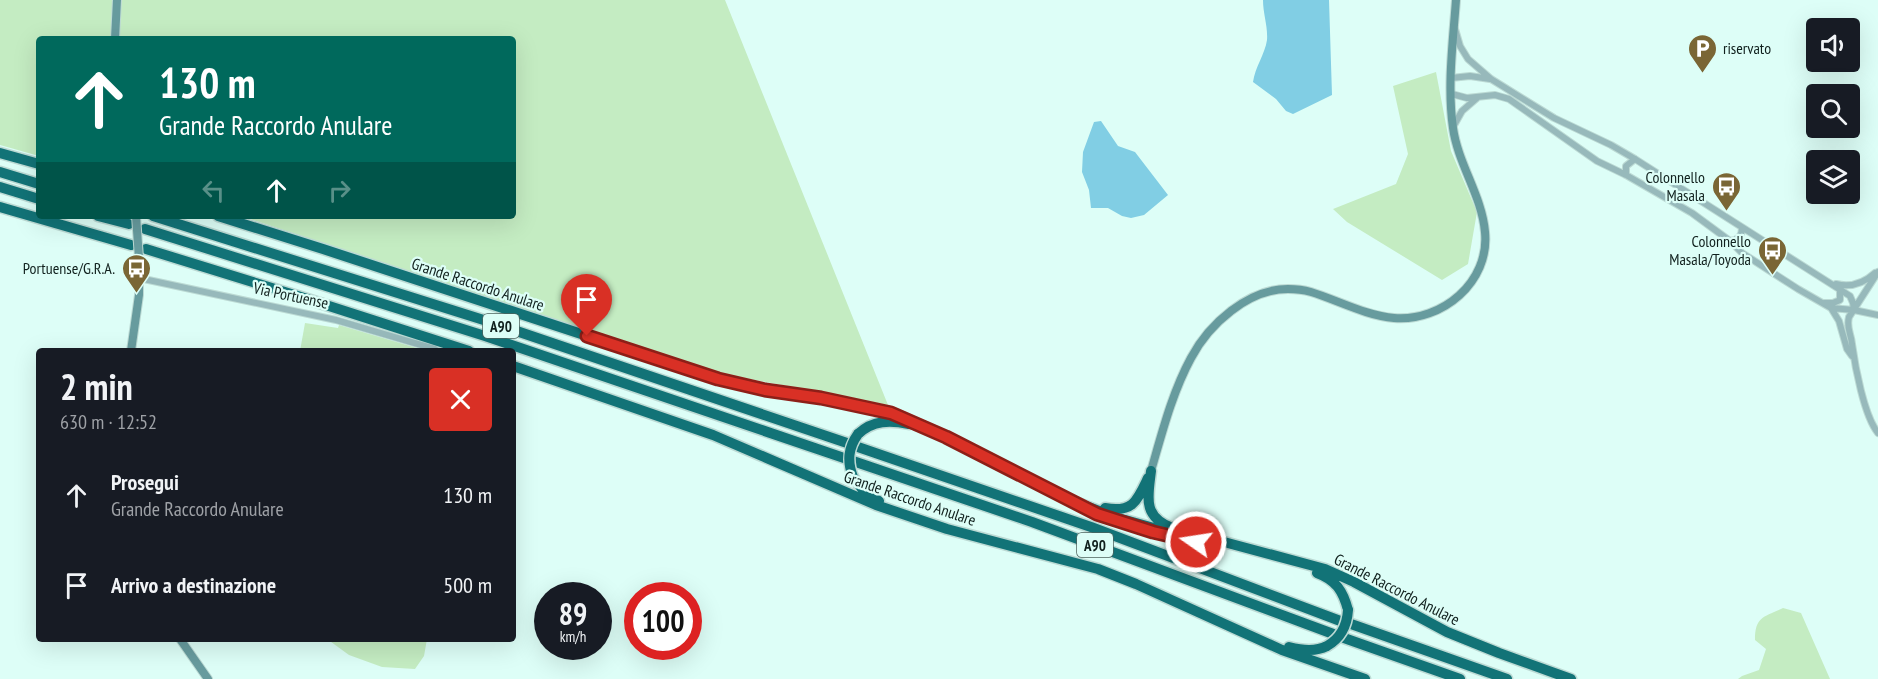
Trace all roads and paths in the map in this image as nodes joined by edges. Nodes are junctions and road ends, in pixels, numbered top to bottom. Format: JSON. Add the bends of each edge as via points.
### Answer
{"nodes":[{"id":1,"x":117,"y":0,"type":"edge"},
{"id":2,"x":1456,"y":0,"type":"edge"},
{"id":3,"x":1454,"y":25,"type":"junction"},
{"id":4,"x":115,"y":36,"type":"edge"},
{"id":5,"x":1451,"y":78,"type":"junction"},
{"id":6,"x":1491,"y":79,"type":"junction"},
{"id":7,"x":1452,"y":94,"type":"junction"},
{"id":8,"x":1480,"y":96,"type":"junction"},
{"id":9,"x":1453,"y":128,"type":"junction"},
{"id":10,"x":0,"y":153,"type":"edge"},
{"id":11,"x":1635,"y":159,"type":"junction"},
{"id":12,"x":36,"y":163,"type":"edge"},
{"id":13,"x":0,"y":172,"type":"edge"},
{"id":14,"x":1626,"y":175,"type":"junction"},
{"id":15,"x":36,"y":182,"type":"edge"},
{"id":16,"x":0,"y":187,"type":"edge"},
{"id":17,"x":36,"y":198,"type":"edge"},
{"id":18,"x":0,"y":207,"type":"edge"},
{"id":19,"x":36,"y":217,"type":"edge"},
{"id":20,"x":41,"y":219,"type":"edge"},
{"id":21,"x":163,"y":219,"type":"edge"},
{"id":22,"x":228,"y":219,"type":"edge"},
{"id":23,"x":132,"y":220,"type":"edge"},
{"id":24,"x":1742,"y":228,"type":"junction"},
{"id":25,"x":145,"y":230,"type":"dead end"},
{"id":26,"x":1730,"y":242,"type":"junction"},
{"id":27,"x":131,"y":245,"type":"dead end"},
{"id":28,"x":142,"y":253,"type":"junction"},
{"id":29,"x":1878,"y":271,"type":"edge"},
{"id":30,"x":139,"y":278,"type":"junction"},
{"id":31,"x":1831,"y":283,"type":"junction"},
{"id":32,"x":1840,"y":290,"type":"junction"},
{"id":33,"x":1824,"y":303,"type":"junction"},
{"id":34,"x":1831,"y":308,"type":"junction"},
{"id":35,"x":1854,"y":310,"type":"junction"},
{"id":36,"x":1878,"y":315,"type":"edge"},
{"id":37,"x":131,"y":348,"type":"edge"},
{"id":38,"x":432,"y":348,"type":"edge"},
{"id":39,"x":460,"y":348,"type":"edge"},
{"id":40,"x":1852,"y":356,"type":"junction"},
{"id":41,"x":516,"y":367,"type":"edge"},
{"id":42,"x":1878,"y":433,"type":"edge"},
{"id":43,"x":946,"y":437,"type":"junction"},
{"id":44,"x":1151,"y":471,"type":"junction"},
{"id":45,"x":1067,"y":499,"type":"junction"},
{"id":46,"x":919,"y":519,"type":"junction"},
{"id":47,"x":1224,"y":542,"type":"junction"},
{"id":48,"x":1263,"y":641,"type":"junction"},
{"id":49,"x":182,"y":642,"type":"edge"},
{"id":50,"x":208,"y":679,"type":"edge"},
{"id":51,"x":1365,"y":679,"type":"edge"},
{"id":52,"x":1460,"y":679,"type":"edge"},
{"id":53,"x":1507,"y":679,"type":"edge"},
{"id":54,"x":1571,"y":679,"type":"edge"}],
"edges":[{"from":1,"to":4,"type":"street"},
{"from":2,"to":3,"type":"street"},
{"from":3,"to":5,"type":"street"},
{"from":3,"to":6,"type":"street","via":[[1468,59]]},
{"from":5,"to":6,"type":"street","via":[[1470,75]]},
{"from":5,"to":7,"type":"street"},
{"from":6,"to":11,"type":"street","via":[[1554,118]]},
{"from":7,"to":8,"type":"street"},
{"from":7,"to":9,"type":"street"},
{"from":8,"to":9,"type":"street","via":[[1462,111]]},
{"from":8,"to":14,"type":"street","via":[[1509,99],[1597,161]]},
{"from":9,"to":44,"type":"street","via":[[1485,231],[1481,264],[1464,291],[1441,308],[1406,318],[1386,317],[1295,289],[1258,295],[1245,302],[1217,324],[1191,357]]},
{"from":10,"to":12,"type":"highway"},
{"from":11,"to":14,"type":"street","via":[[1626,166]]},
{"from":11,"to":24,"type":"street"},
{"from":13,"to":15,"type":"highway"},
{"from":14,"to":26,"type":"street","via":[[1692,213]]},
{"from":16,"to":17,"type":"highway"},
{"from":18,"to":19,"type":"highway"},
{"from":20,"to":27,"type":"highway"},
{"from":21,"to":53,"type":"highway","name":"Grande Raccordo Anulare","number":"A90","via":[[468,315],[1091,527]]},
{"from":22,"to":43,"type":"highway","name":"Grande Raccordo Anulare","via":[[718,379],[878,409]]},
{"from":23,"to":28,"type":"street","bridge":true},
{"from":24,"to":26,"type":"street","via":[[1741,236]]},
{"from":24,"to":31,"type":"street"},
{"from":25,"to":52,"type":"highway","name":"Grande Raccordo Anulare","number":"A90","via":[[463,329],[1032,522]]},
{"from":26,"to":33,"type":"street"},
{"from":28,"to":30,"type":"street"},
{"from":28,"to":39,"type":"highway","via":[[333,306]]},
{"from":29,"to":31,"type":"street","via":[[1860,284]]},
{"from":29,"to":35,"type":"street"},
{"from":30,"to":37,"type":"street"},
{"from":30,"to":38,"type":"street","name":"Via Portuense","via":[[336,320]]},
{"from":31,"to":32,"type":"street"},
{"from":32,"to":33,"type":"street","via":[[1840,300]]},
{"from":32,"to":35,"type":"street","via":[[1850,296]]},
{"from":33,"to":34,"type":"street"},
{"from":34,"to":35,"type":"street"},
{"from":34,"to":40,"type":"street"},
{"from":35,"to":36,"type":"street"},
{"from":35,"to":40,"type":"street","via":[[1847,323]]},
{"from":40,"to":42,"type":"street"},
{"from":41,"to":46,"type":"highway","name":"Grande Raccordo Anulare","via":[[713,435],[876,505]]},
{"from":43,"to":45,"type":"highway","name":"Grande Raccordo Anulare"},
{"from":43,"to":46,"type":"highway","bridge":true,"via":[[911,425],[887,422],[871,425],[858,434],[851,446],[853,477],[869,495]]},
{"from":44,"to":45,"type":"highway","via":[[1135,501],[1125,509]]},
{"from":44,"to":47,"type":"highway","via":[[1149,505],[1156,520]]},
{"from":45,"to":47,"type":"highway","name":"Grande Raccordo Anulare","via":[[1154,528]]},
{"from":45,"to":48,"type":"highway","bridge":true,"via":[[1118,522],[1289,564],[1323,576],[1341,589],[1348,610],[1346,624],[1334,642],[1319,650],[1309,650]]},
{"from":46,"to":48,"type":"highway","name":"Grande Raccordo Anulare","via":[[1098,569]]},
{"from":47,"to":54,"type":"highway","name":"Grande Raccordo Anulare","via":[[1333,572],[1447,632]]},
{"from":48,"to":51,"type":"highway","name":"Grande Raccordo Anulare"},
{"from":49,"to":50,"type":"street"}]}
